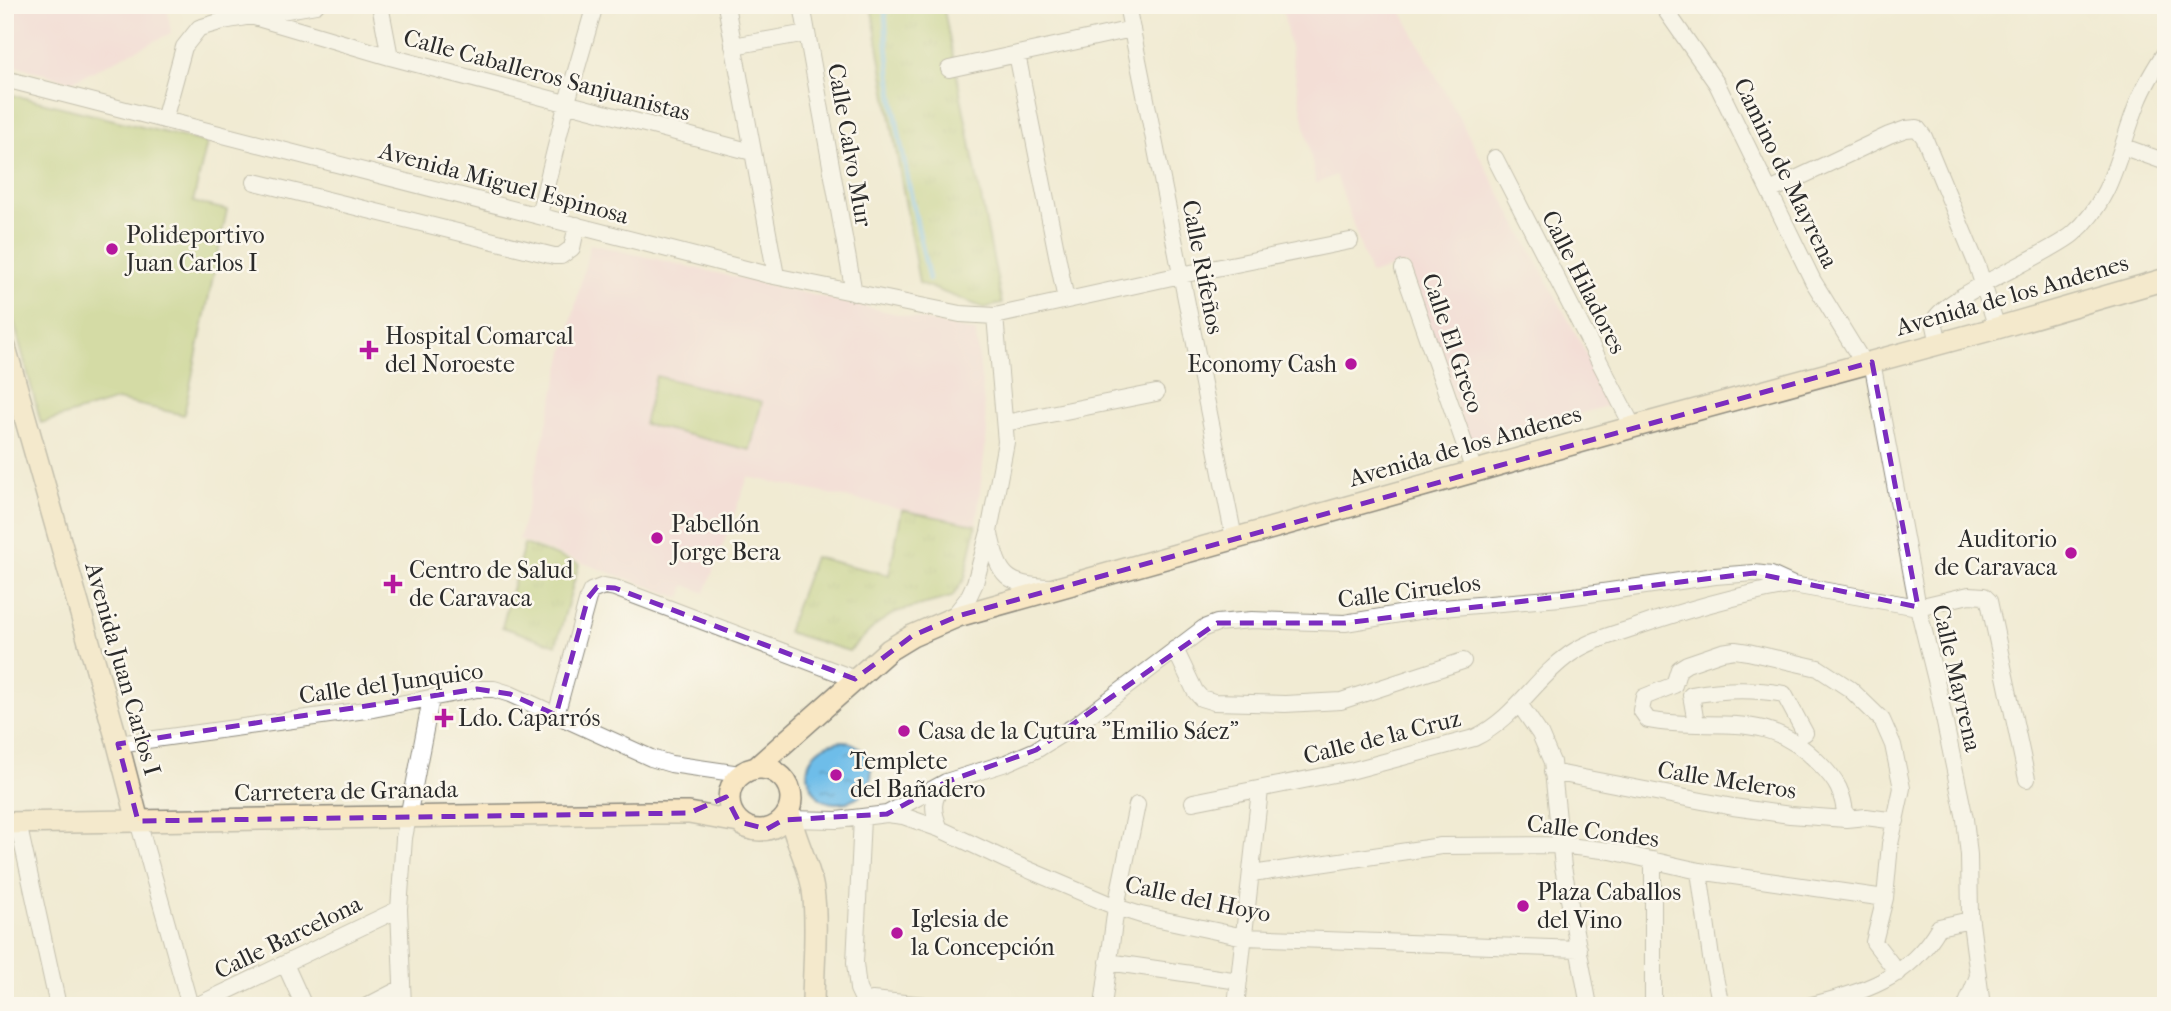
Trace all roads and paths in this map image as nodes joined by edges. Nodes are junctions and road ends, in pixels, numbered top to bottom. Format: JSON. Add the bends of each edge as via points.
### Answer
{"nodes":[{"id":1,"x":316,"y":5,"type":"edge"},
{"id":2,"x":380,"y":5,"type":"edge"},
{"id":3,"x":595,"y":5,"type":"edge"},
{"id":4,"x":726,"y":5,"type":"edge"},
{"id":5,"x":802,"y":5,"type":"edge"},
{"id":6,"x":1127,"y":5,"type":"edge"},
{"id":7,"x":1662,"y":5,"type":"edge"},
{"id":8,"x":251,"y":16,"type":"junction"},
{"id":9,"x":1132,"y":29,"type":"junction"},
{"id":10,"x":807,"y":33,"type":"junction"},
{"id":11,"x":733,"y":46,"type":"junction"},
{"id":12,"x":2166,"y":51,"type":"edge"},
{"id":13,"x":1017,"y":54,"type":"junction"},
{"id":14,"x":390,"y":57,"type":"junction"},
{"id":15,"x":948,"y":69,"type":"dead end"},
{"id":16,"x":5,"y":79,"type":"edge"},
{"id":17,"x":567,"y":102,"type":"junction"},
{"id":18,"x":164,"y":120,"type":"junction"},
{"id":19,"x":2124,"y":148,"type":"junction"},
{"id":20,"x":752,"y":152,"type":"junction"},
{"id":21,"x":1496,"y":158,"type":"dead end"},
{"id":22,"x":2166,"y":162,"type":"edge"},
{"id":23,"x":255,"y":182,"type":"dead end"},
{"id":24,"x":1770,"y":191,"type":"junction"},
{"id":25,"x":539,"y":215,"type":"junction"},
{"id":26,"x":577,"y":225,"type":"junction"},
{"id":27,"x":1350,"y":241,"type":"dead end"},
{"id":28,"x":1403,"y":269,"type":"dead end"},
{"id":29,"x":1181,"y":275,"type":"junction"},
{"id":30,"x":776,"y":276,"type":"junction"},
{"id":31,"x":2166,"y":279,"type":"edge"},
{"id":32,"x":1983,"y":285,"type":"junction"},
{"id":33,"x":855,"y":293,"type":"junction"},
{"id":34,"x":1066,"y":300,"type":"junction"},
{"id":35,"x":995,"y":316,"type":"junction"},
{"id":36,"x":1997,"y":328,"type":"junction"},
{"id":37,"x":1939,"y":344,"type":"junction"},
{"id":38,"x":5,"y":347,"type":"edge"},
{"id":39,"x":1868,"y":363,"type":"junction"},
{"id":40,"x":1156,"y":393,"type":"dead end"},
{"id":41,"x":1005,"y":423,"type":"junction"},
{"id":42,"x":1633,"y":427,"type":"junction"},
{"id":43,"x":1474,"y":471,"type":"junction"},
{"id":44,"x":989,"y":532,"type":"junction"},
{"id":45,"x":1234,"y":538,"type":"junction"},
{"id":46,"x":1005,"y":576,"type":"junction"},
{"id":47,"x":1765,"y":582,"type":"junction"},
{"id":48,"x":975,"y":583,"type":"junction"},
{"id":49,"x":1058,"y":588,"type":"junction"},
{"id":50,"x":990,"y":607,"type":"junction"},
{"id":51,"x":1917,"y":607,"type":"junction"},
{"id":52,"x":952,"y":618,"type":"junction"},
{"id":53,"x":1175,"y":649,"type":"junction"},
{"id":54,"x":1463,"y":661,"type":"dead end"},
{"id":55,"x":855,"y":679,"type":"junction"},
{"id":56,"x":431,"y":699,"type":"junction"},
{"id":57,"x":1520,"y":705,"type":"junction"},
{"id":58,"x":556,"y":715,"type":"junction"},
{"id":59,"x":809,"y":723,"type":"junction"},
{"id":60,"x":1696,"y":723,"type":"junction"},
{"id":61,"x":1805,"y":733,"type":"dead end"},
{"id":62,"x":118,"y":744,"type":"junction"},
{"id":63,"x":1552,"y":772,"type":"junction"},
{"id":64,"x":742,"y":778,"type":"junction"},
{"id":65,"x":2027,"y":779,"type":"dead end"},
{"id":66,"x":786,"y":781,"type":"junction"},
{"id":67,"x":946,"y":782,"type":"junction"},
{"id":68,"x":1260,"y":790,"type":"junction"},
{"id":69,"x":1193,"y":802,"type":"dead end"},
{"id":70,"x":1137,"y":805,"type":"dead end"},
{"id":71,"x":689,"y":813,"type":"junction"},
{"id":72,"x":887,"y":814,"type":"junction"},
{"id":73,"x":408,"y":815,"type":"junction"},
{"id":74,"x":862,"y":818,"type":"junction"},
{"id":75,"x":1846,"y":819,"type":"junction"},
{"id":76,"x":783,"y":820,"type":"junction"},
{"id":77,"x":138,"y":821,"type":"junction"},
{"id":78,"x":1896,"y":821,"type":"junction"},
{"id":79,"x":739,"y":822,"type":"junction"},
{"id":80,"x":12,"y":823,"type":"edge"},
{"id":81,"x":940,"y":829,"type":"junction"},
{"id":82,"x":1559,"y":845,"type":"junction"},
{"id":83,"x":1653,"y":860,"type":"junction"},
{"id":84,"x":1699,"y":871,"type":"junction"},
{"id":85,"x":1252,"y":874,"type":"junction"},
{"id":86,"x":1885,"y":898,"type":"junction"},
{"id":87,"x":1116,"y":907,"type":"junction"},
{"id":88,"x":399,"y":909,"type":"junction"},
{"id":89,"x":1970,"y":920,"type":"junction"},
{"id":90,"x":1244,"y":937,"type":"junction"},
{"id":91,"x":1578,"y":949,"type":"junction"},
{"id":92,"x":1108,"y":962,"type":"junction"},
{"id":93,"x":285,"y":964,"type":"junction"},
{"id":94,"x":1898,"y":973,"type":"junction"},
{"id":95,"x":1978,"y":975,"type":"junction"},
{"id":96,"x":1239,"y":981,"type":"junction"},
{"id":97,"x":402,"y":988,"type":"junction"},
{"id":98,"x":866,"y":1004,"type":"edge"},
{"id":99,"x":58,"y":1006,"type":"edge"},
{"id":100,"x":190,"y":1006,"type":"edge"},
{"id":101,"x":196,"y":1006,"type":"edge"},
{"id":102,"x":304,"y":1006,"type":"edge"},
{"id":103,"x":366,"y":1006,"type":"edge"},
{"id":104,"x":403,"y":1006,"type":"edge"},
{"id":105,"x":813,"y":1006,"type":"edge"},
{"id":106,"x":937,"y":1006,"type":"edge"},
{"id":107,"x":1103,"y":1006,"type":"edge"},
{"id":108,"x":1236,"y":1006,"type":"edge"},
{"id":109,"x":1589,"y":1006,"type":"edge"},
{"id":110,"x":1653,"y":1006,"type":"edge"},
{"id":111,"x":1721,"y":1006,"type":"edge"},
{"id":112,"x":1808,"y":1006,"type":"edge"},
{"id":113,"x":1966,"y":1006,"type":"edge"},
{"id":114,"x":1982,"y":1006,"type":"edge"}],
"edges":[{"from":1,"to":8,"type":"street"},
{"from":2,"to":14,"type":"street"},
{"from":3,"to":17,"type":"street"},
{"from":4,"to":11,"type":"street"},
{"from":5,"to":10,"type":"street","name":"Calle Calvo Mur"},
{"from":6,"to":9,"type":"street","name":"Calle Rifeños"},
{"from":7,"to":24,"type":"street","name":"Camino de Mayrena","via":[[1717,84]]},
{"from":8,"to":14,"type":"street","name":"Calle Caballeros Sanjuanistas"},
{"from":8,"to":18,"type":"street","via":[[199,28],[191,36]]},
{"from":9,"to":13,"type":"street"},
{"from":9,"to":29,"type":"street","name":"Calle Rifeños"},
{"from":10,"to":11,"type":"street"},
{"from":10,"to":33,"type":"street","name":"Calle Calvo Mur"},
{"from":11,"to":20,"type":"street"},
{"from":12,"to":19,"type":"street","via":[[2137,105]]},
{"from":13,"to":15,"type":"street"},
{"from":13,"to":34,"type":"street"},
{"from":14,"to":17,"type":"street","name":"Calle Caballeros Sanjuanistas"},
{"from":16,"to":18,"type":"street","name":"Avenida Miguel Espinosa"},
{"from":17,"to":20,"type":"street","name":"Calle Caballeros Sanjuanistas"},
{"from":17,"to":25,"type":"street"},
{"from":18,"to":25,"type":"street","name":"Avenida Miguel Espinosa"},
{"from":19,"to":22,"type":"street"},
{"from":19,"to":32,"type":"street","via":[[2104,196],[2086,222],[2063,242]]},
{"from":20,"to":30,"type":"street"},
{"from":21,"to":42,"type":"street","name":"Calle Hiladores"},
{"from":23,"to":26,"type":"street","via":[[554,256],[572,248]]},
{"from":24,"to":32,"type":"street","via":[[1889,135],[1917,128]]},
{"from":24,"to":39,"type":"street","name":"Camino de Mayrena","via":[[1813,281]]},
{"from":25,"to":26,"type":"street","name":"Avenida Miguel Espinosa"},
{"from":26,"to":30,"type":"street","name":"Avenida Miguel Espinosa"},
{"from":27,"to":29,"type":"street","name":"Avenida Miguel Espinosa"},
{"from":28,"to":43,"type":"street","name":"Calle El Greco"},
{"from":29,"to":34,"type":"street","name":"Avenida Miguel Espinosa"},
{"from":29,"to":45,"type":"street","name":"Calle Rifeños"},
{"from":30,"to":33,"type":"street","name":"Avenida Miguel Espinosa"},
{"from":31,"to":36,"type":"main road","name":"Avenida de los Andenes"},
{"from":32,"to":36,"type":"street"},
{"from":32,"to":37,"type":"street","via":[[1935,317]]},
{"from":33,"to":35,"type":"street","name":"Avenida Miguel Espinosa","via":[[960,314]]},
{"from":34,"to":35,"type":"street","name":"Avenida Miguel Espinosa"},
{"from":35,"to":41,"type":"street"},
{"from":36,"to":37,"type":"main road","name":"Avenida de los Andenes"},
{"from":37,"to":39,"type":"main road","name":"Avenida de los Andenes"},
{"from":38,"to":62,"type":"main road","name":"Avenida Juan Carlos I"},
{"from":39,"to":42,"type":"main road","name":"Avenida de los Andenes"},
{"from":39,"to":51,"type":"street","name":"Calle Mayrena"},
{"from":40,"to":41,"type":"street"},
{"from":41,"to":44,"type":"street","via":[[1006,442]]},
{"from":42,"to":43,"type":"main road","name":"Avenida de los Andenes"},
{"from":43,"to":45,"type":"main road","name":"Avenida de los Andenes"},
{"from":44,"to":46,"type":"street","via":[[994,556]]},
{"from":44,"to":48,"type":"street"},
{"from":45,"to":49,"type":"main road","name":"Avenida de los Andenes"},
{"from":46,"to":49,"type":"street","via":[[1025,585]]},
{"from":46,"to":50,"type":"street","via":[[1004,594]]},
{"from":47,"to":51,"type":"street","name":"Calle Ciruelos"},
{"from":47,"to":53,"type":"street","name":"Calle Ciruelos","via":[[1735,574],[1585,596],[1430,609],[1345,624],[1234,621],[1204,628]]},
{"from":47,"to":57,"type":"street","name":"Calle de la Cruz","via":[[1587,643],[1550,671]]},
{"from":48,"to":50,"type":"street","via":[[977,594]]},
{"from":48,"to":52,"type":"street"},
{"from":49,"to":50,"type":"main road","name":"Avenida de los Andenes"},
{"from":50,"to":52,"type":"main road","name":"Avenida de los Andenes"},
{"from":51,"to":65,"type":"street","via":[[1978,594],[1989,601]]},
{"from":51,"to":89,"type":"street","name":"Calle Mayrena","via":[[1965,819]]},
{"from":52,"to":55,"type":"main road","name":"Avenida de los Andenes","via":[[889,650]]},
{"from":53,"to":54,"type":"street","via":[[1195,691],[1214,702],[1341,701]]},
{"from":53,"to":67,"type":"street","name":"Calle Ciruelos","via":[[1036,750]]},
{"from":55,"to":58,"type":"street","via":[[604,586],[591,591],[588,598]]},
{"from":55,"to":59,"type":"main road","name":"Avenida de los Andenes"},
{"from":56,"to":58,"type":"street","name":"Calle del Junquico","via":[[494,689]]},
{"from":56,"to":62,"type":"street","name":"Calle del Junquico"},
{"from":56,"to":73,"type":"street"},
{"from":57,"to":63,"type":"street","via":[[1541,734]]},
{"from":57,"to":68,"type":"street","name":"Calle de la Cruz","via":[[1493,729],[1474,738]]},
{"from":58,"to":64,"type":"street","name":"Calle del Junquico","via":[[651,758]]},
{"from":59,"to":64,"type":"main road","name":"Carretera de Granada"},
{"from":59,"to":66,"type":"main road","via":[[792,755]]},
{"from":60,"to":61,"type":"street","via":[[1691,695],[1758,689],[1784,694]]},
{"from":60,"to":75,"type":"street","via":[[1775,731],[1811,755],[1833,777],[1844,796]]},
{"from":60,"to":78,"type":"street","via":[[1648,720],[1641,710],[1644,697],[1674,685],[1679,669],[1687,664],[1735,650],[1818,668],[1850,689],[1882,720],[1902,788]]},
{"from":62,"to":77,"type":"main road","name":"Avenida Juan Carlos I"},
{"from":63,"to":75,"type":"street","name":"Calle Meleros","via":[[1733,807]]},
{"from":63,"to":82,"type":"street"},
{"from":64,"to":66,"type":"main road","via":[[775,771]]},
{"from":64,"to":71,"type":"main road","name":"Carretera de Granada","via":[[718,801]]},
{"from":64,"to":79,"type":"main road","via":[[730,808]]},
{"from":66,"to":76,"type":"main road","via":[[791,796]]},
{"from":67,"to":72,"type":"street","name":"Calle Ciruelos"},
{"from":67,"to":81,"type":"street","via":[[936,792],[933,804]]},
{"from":68,"to":69,"type":"street","name":"Calle de la Cruz"},
{"from":68,"to":85,"type":"street"},
{"from":70,"to":87,"type":"street"},
{"from":71,"to":73,"type":"main road","name":"Carretera de Granada"},
{"from":71,"to":79,"type":"main road","name":"Carretera de Granada"},
{"from":72,"to":74,"type":"street","name":"Calle del Hoyo"},
{"from":72,"to":81,"type":"street","name":"Calle del Hoyo"},
{"from":73,"to":77,"type":"main road","name":"Carretera de Granada"},
{"from":73,"to":88,"type":"street"},
{"from":74,"to":76,"type":"street","name":"Calle del Hoyo"},
{"from":74,"to":98,"type":"street","via":[[855,963],[858,989]]},
{"from":75,"to":78,"type":"street","name":"Calle Meleros"},
{"from":76,"to":79,"type":"main road","via":[[747,827]]},
{"from":76,"to":105,"type":"main road","via":[[813,892]]},
{"from":77,"to":80,"type":"main road","name":"Carretera de Granada"},
{"from":77,"to":100,"type":"street","name":"Avenida Juan Carlos I"},
{"from":78,"to":86,"type":"street"},
{"from":80,"to":99,"type":"street"},
{"from":81,"to":87,"type":"street","name":"Calle del Hoyo"},
{"from":82,"to":83,"type":"street","name":"Calle Condes"},
{"from":82,"to":85,"type":"street","name":"Calle Condes","via":[[1441,846]]},
{"from":82,"to":91,"type":"street"},
{"from":83,"to":84,"type":"street","name":"Calle Condes"},
{"from":83,"to":110,"type":"street"},
{"from":84,"to":86,"type":"street","name":"Calle Condes"},
{"from":84,"to":111,"type":"street"},
{"from":85,"to":90,"type":"street"},
{"from":86,"to":94,"type":"street","via":[[1874,943]]},
{"from":87,"to":90,"type":"street","name":"Calle del Hoyo"},
{"from":87,"to":92,"type":"street"},
{"from":88,"to":93,"type":"street","name":"Calle Barcelona"},
{"from":88,"to":97,"type":"street"},
{"from":89,"to":94,"type":"street","via":[[1939,926],[1917,958]]},
{"from":89,"to":95,"type":"street","name":"Calle Mayrena"},
{"from":90,"to":91,"type":"street","name":"Calle del Hoyo"},
{"from":90,"to":96,"type":"street"},
{"from":91,"to":109,"type":"street"},
{"from":92,"to":96,"type":"street"},
{"from":92,"to":107,"type":"street"},
{"from":93,"to":101,"type":"street","name":"Calle Barcelona"},
{"from":93,"to":102,"type":"street"},
{"from":94,"to":112,"type":"street"},
{"from":95,"to":113,"type":"street"},
{"from":95,"to":114,"type":"street","name":"Calle Mayrena"},
{"from":96,"to":108,"type":"street"},
{"from":97,"to":103,"type":"street"},
{"from":97,"to":104,"type":"street"},
{"from":98,"to":106,"type":"street","via":[[872,1000]]}]}
